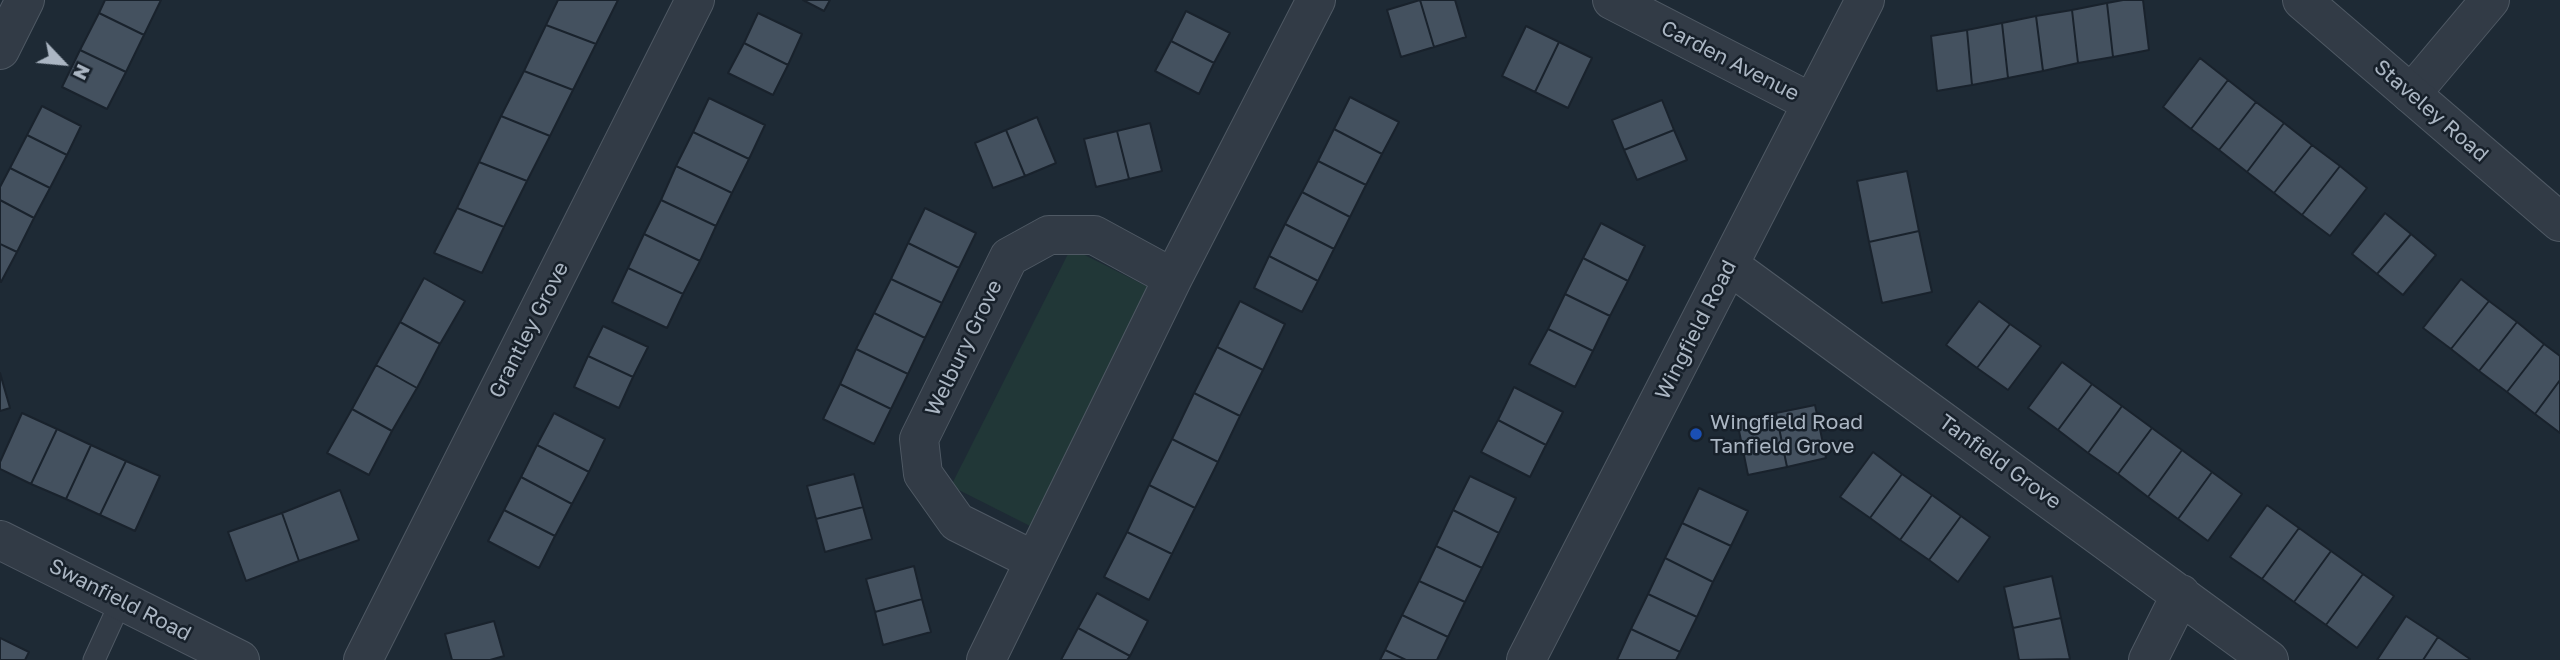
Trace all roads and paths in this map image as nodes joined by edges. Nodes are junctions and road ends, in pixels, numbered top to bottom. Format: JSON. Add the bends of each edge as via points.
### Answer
{"nodes":[{"id":1,"x":25,"y":0,"type":"edge"},
{"id":2,"x":695,"y":0,"type":"edge"},
{"id":3,"x":1316,"y":0,"type":"edge"},
{"id":4,"x":1612,"y":0,"type":"edge"},
{"id":5,"x":1865,"y":0,"type":"edge"},
{"id":6,"x":2302,"y":0,"type":"edge"},
{"id":7,"x":2490,"y":0,"type":"edge"},
{"id":8,"x":0,"y":50,"type":"edge"},
{"id":9,"x":2411,"y":94,"type":"junction"},
{"id":10,"x":1812,"y":103,"type":"junction"},
{"id":11,"x":2560,"y":222,"type":"edge"},
{"id":12,"x":1729,"y":265,"type":"junction"},
{"id":13,"x":1173,"y":278,"type":"junction"},
{"id":14,"x":0,"y":540,"type":"edge"},
{"id":15,"x":1033,"y":560,"type":"junction"},
{"id":16,"x":2181,"y":594,"type":"junction"},
{"id":17,"x":121,"y":601,"type":"junction"},
{"id":18,"x":94,"y":660,"type":"edge"},
{"id":19,"x":240,"y":660,"type":"edge"},
{"id":20,"x":363,"y":660,"type":"edge"},
{"id":21,"x":986,"y":660,"type":"edge"},
{"id":22,"x":1526,"y":660,"type":"edge"},
{"id":23,"x":2148,"y":660,"type":"edge"},
{"id":24,"x":2269,"y":660,"type":"edge"}],
"edges":[{"from":1,"to":8,"type":"street"},
{"from":2,"to":20,"type":"street","name":"Grantley Grove"},
{"from":3,"to":13,"type":"street"},
{"from":4,"to":10,"type":"street","name":"Carden Avenue"},
{"from":5,"to":10,"type":"street","name":"Wingfield Road"},
{"from":6,"to":9,"type":"street","name":"Staveley Road"},
{"from":7,"to":9,"type":"street"},
{"from":9,"to":11,"type":"street","name":"Staveley Road"},
{"from":10,"to":12,"type":"street","name":"Wingfield Road"},
{"from":12,"to":16,"type":"street","name":"Tanfield Grove"},
{"from":12,"to":22,"type":"street","name":"Wingfield Road"},
{"from":13,"to":15,"type":"street"},
{"from":13,"to":15,"type":"street","name":"Welbury Grove","via":[[1094,235],[1049,235],[1009,257],[919,439],[923,474],[957,522]]},
{"from":14,"to":17,"type":"street","name":"Swanfield Road"},
{"from":15,"to":21,"type":"street"},
{"from":16,"to":23,"type":"street"},
{"from":16,"to":24,"type":"street","name":"Tanfield Grove"},
{"from":17,"to":18,"type":"lane"},
{"from":17,"to":19,"type":"street","name":"Swanfield Road"}]}
